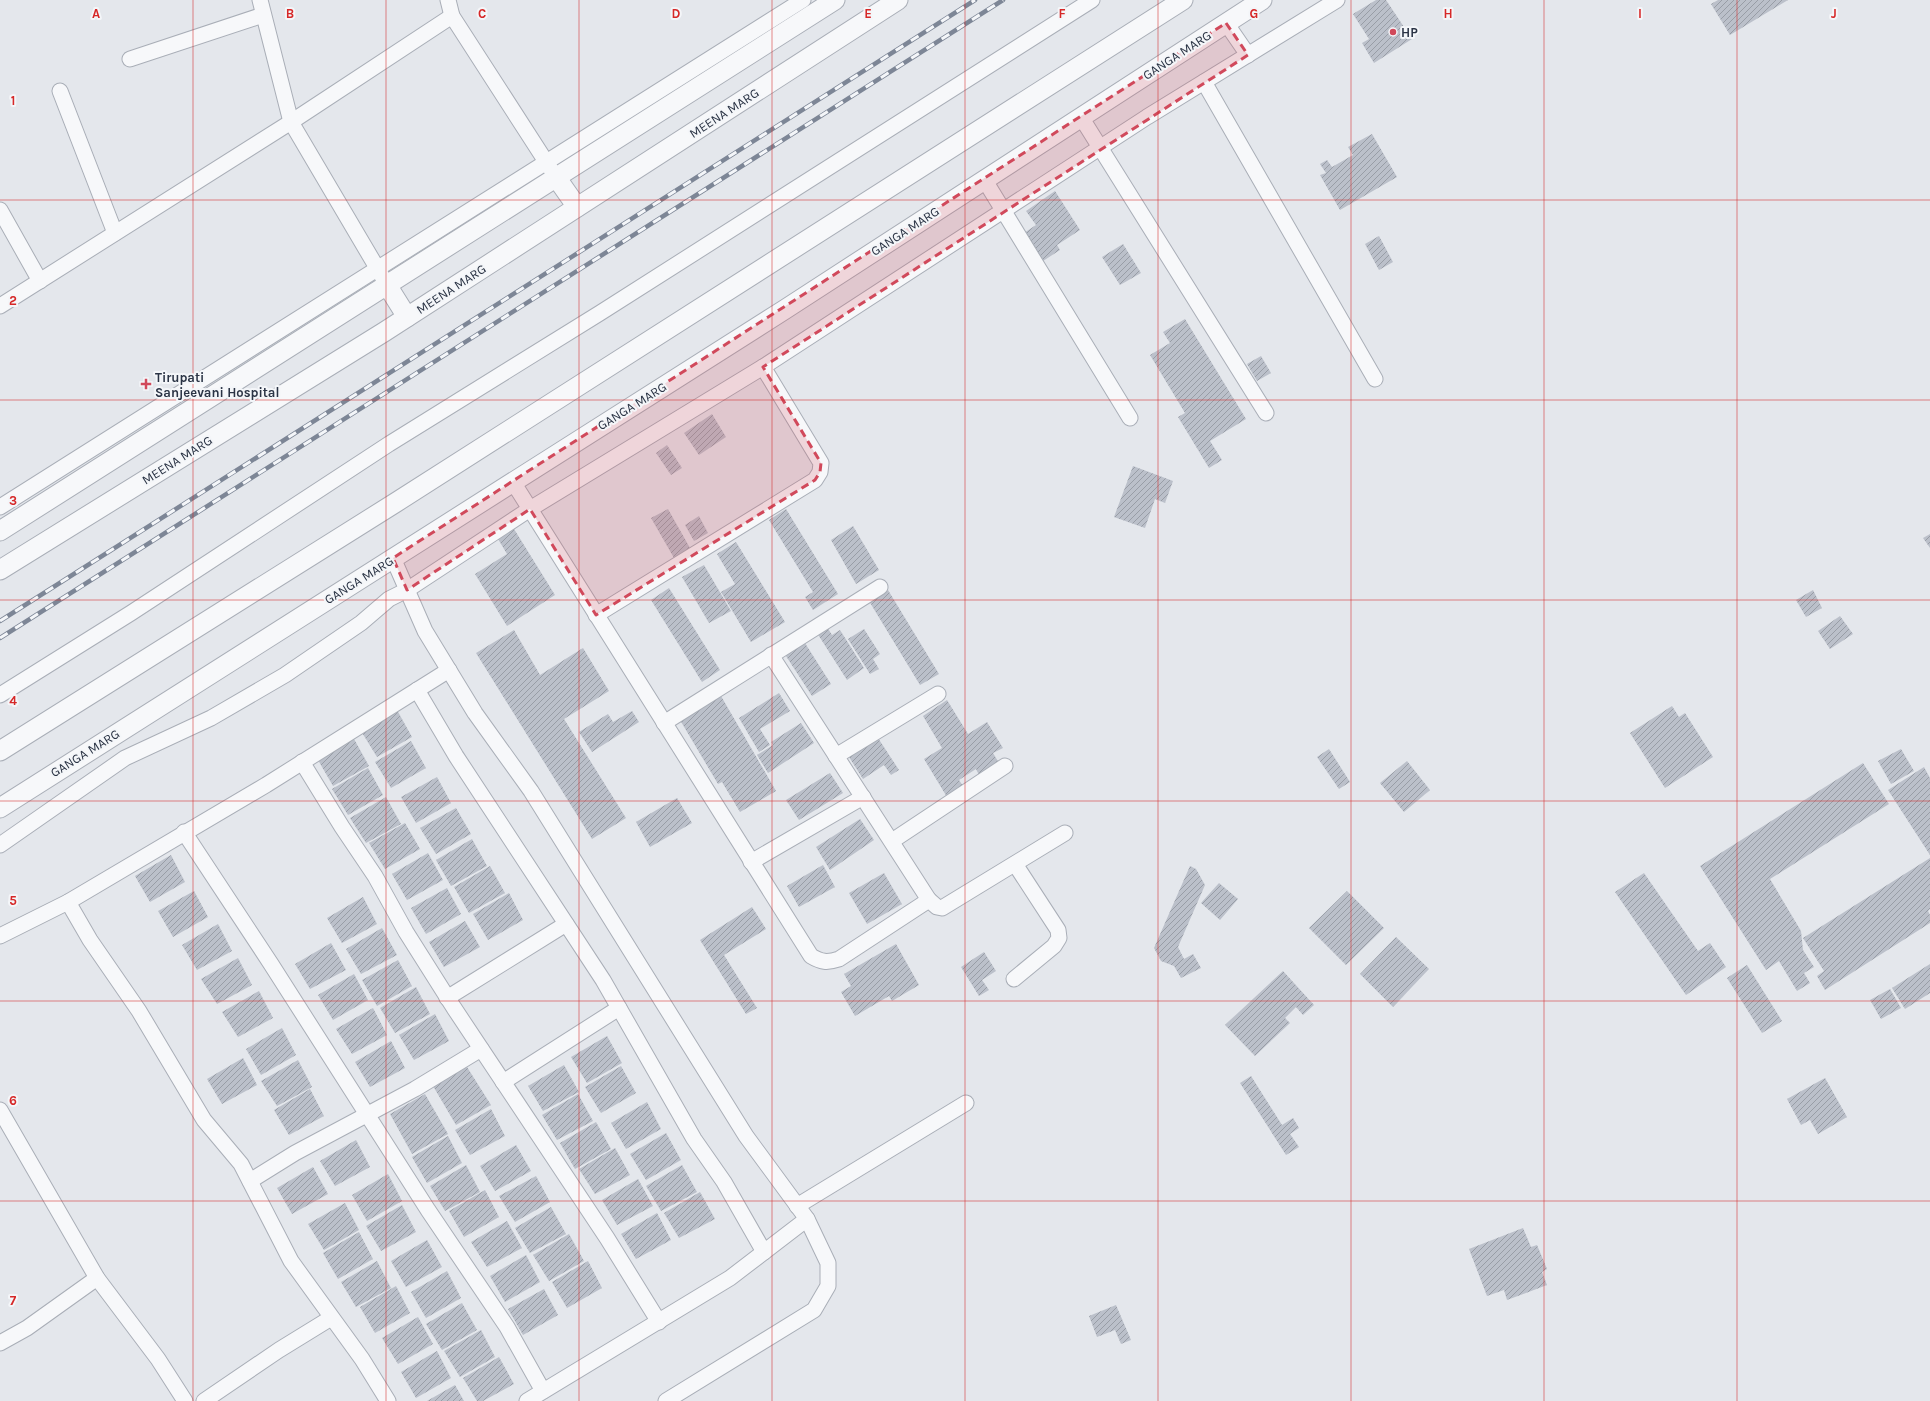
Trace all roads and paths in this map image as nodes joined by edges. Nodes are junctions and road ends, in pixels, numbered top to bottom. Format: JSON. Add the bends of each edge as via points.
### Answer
{"nodes":[{"id":1,"x":260,"y":0,"type":"edge"},
{"id":2,"x":448,"y":0,"type":"edge"},
{"id":3,"x":803,"y":0,"type":"edge"},
{"id":4,"x":836,"y":0,"type":"edge"},
{"id":5,"x":898,"y":0,"type":"edge"},
{"id":6,"x":1092,"y":0,"type":"edge"},
{"id":7,"x":1183,"y":0,"type":"edge"},
{"id":8,"x":1262,"y":0,"type":"edge"},
{"id":9,"x":1337,"y":0,"type":"edge"},
{"id":10,"x":263,"y":15,"type":"junction"},
{"id":11,"x":452,"y":16,"type":"junction"},
{"id":12,"x":1226,"y":23,"type":"junction"},
{"id":13,"x":1248,"y":55,"type":"junction"},
{"id":14,"x":130,"y":59,"type":"dead end"},
{"id":15,"x":1204,"y":82,"type":"junction"},
{"id":16,"x":60,"y":91,"type":"dead end"},
{"id":17,"x":1081,"y":117,"type":"junction"},
{"id":18,"x":291,"y":122,"type":"junction"},
{"id":19,"x":1101,"y":148,"type":"junction"},
{"id":20,"x":552,"y":170,"type":"junction"},
{"id":21,"x":984,"y":179,"type":"junction"},
{"id":22,"x":577,"y":208,"type":"junction"},
{"id":23,"x":0,"y":210,"type":"edge"},
{"id":24,"x":1004,"y":212,"type":"junction"},
{"id":25,"x":115,"y":234,"type":"junction"},
{"id":26,"x":382,"y":277,"type":"junction"},
{"id":27,"x":40,"y":281,"type":"junction"},
{"id":28,"x":0,"y":306,"type":"edge"},
{"id":29,"x":407,"y":317,"type":"junction"},
{"id":30,"x":763,"y":367,"type":"junction"},
{"id":31,"x":1375,"y":380,"type":"dead end"},
{"id":32,"x":1266,"y":414,"type":"dead end"},
{"id":33,"x":1130,"y":418,"type":"dead end"},
{"id":34,"x":513,"y":482,"type":"junction"},
{"id":35,"x":0,"y":507,"type":"edge"},
{"id":36,"x":530,"y":509,"type":"junction"},
{"id":37,"x":0,"y":531,"type":"edge"},
{"id":38,"x":393,"y":558,"type":"junction"},
{"id":39,"x":0,"y":570,"type":"edge"},
{"id":40,"x":880,"y":587,"type":"dead end"},
{"id":41,"x":407,"y":590,"type":"junction"},
{"id":42,"x":596,"y":615,"type":"junction"},
{"id":43,"x":771,"y":655,"type":"junction"},
{"id":44,"x":449,"y":670,"type":"junction"},
{"id":45,"x":417,"y":690,"type":"junction"},
{"id":46,"x":938,"y":694,"type":"dead end"},
{"id":47,"x":0,"y":695,"type":"edge"},
{"id":48,"x":664,"y":723,"type":"junction"},
{"id":49,"x":0,"y":751,"type":"edge"},
{"id":50,"x":836,"y":756,"type":"junction"},
{"id":51,"x":302,"y":762,"type":"junction"},
{"id":52,"x":1005,"y":766,"type":"dead end"},
{"id":53,"x":863,"y":797,"type":"junction"},
{"id":54,"x":0,"y":808,"type":"edge"},
{"id":55,"x":184,"y":832,"type":"junction"},
{"id":56,"x":1065,"y":833,"type":"dead end"},
{"id":57,"x":892,"y":841,"type":"junction"},
{"id":58,"x":0,"y":844,"type":"edge"},
{"id":59,"x":751,"y":862,"type":"junction"},
{"id":60,"x":1015,"y":864,"type":"junction"},
{"id":61,"x":930,"y":900,"type":"junction"},
{"id":62,"x":68,"y":902,"type":"junction"},
{"id":63,"x":566,"y":924,"type":"junction"},
{"id":64,"x":0,"y":936,"type":"edge"},
{"id":65,"x":1014,"y":979,"type":"dead end"},
{"id":66,"x":447,"y":998,"type":"junction"},
{"id":67,"x":619,"y":1008,"type":"junction"},
{"id":68,"x":481,"y":1049,"type":"junction"},
{"id":69,"x":503,"y":1082,"type":"junction"},
{"id":70,"x":966,"y":1104,"type":"dead end"},
{"id":71,"x":0,"y":1110,"type":"edge"},
{"id":72,"x":366,"y":1114,"type":"junction"},
{"id":73,"x":5,"y":1130,"type":"edge"},
{"id":74,"x":250,"y":1181,"type":"junction"},
{"id":75,"x":797,"y":1206,"type":"junction"},
{"id":76,"x":807,"y":1219,"type":"junction"},
{"id":77,"x":764,"y":1252,"type":"junction"},
{"id":78,"x":97,"y":1278,"type":"junction"},
{"id":79,"x":331,"y":1318,"type":"junction"},
{"id":80,"x":659,"y":1322,"type":"junction"},
{"id":81,"x":0,"y":1343,"type":"edge"},
{"id":82,"x":543,"y":1391,"type":"junction"},
{"id":83,"x":185,"y":1401,"type":"edge"},
{"id":84,"x":204,"y":1401,"type":"edge"},
{"id":85,"x":388,"y":1401,"type":"edge"},
{"id":86,"x":527,"y":1401,"type":"edge"},
{"id":87,"x":666,"y":1401,"type":"edge"}],
"edges":[{"from":1,"to":10,"type":"street"},
{"from":2,"to":11,"type":"street"},
{"from":3,"to":20,"type":"street"},
{"from":4,"to":20,"type":"street"},
{"from":5,"to":22,"type":"street","name":"MEENA MARG"},
{"from":6,"to":47,"type":"street","via":[[389,444],[131,613]]},
{"from":7,"to":49,"type":"street","via":[[402,499]]},
{"from":8,"to":12,"type":"street","name":"GANGA MARG"},
{"from":9,"to":13,"type":"street"},
{"from":10,"to":14,"type":"street"},
{"from":10,"to":18,"type":"street"},
{"from":11,"to":18,"type":"street"},
{"from":11,"to":20,"type":"street"},
{"from":12,"to":13,"type":"street"},
{"from":12,"to":17,"type":"street","name":"GANGA MARG"},
{"from":13,"to":15,"type":"street"},
{"from":15,"to":19,"type":"street"},
{"from":15,"to":31,"type":"street"},
{"from":16,"to":25,"type":"street"},
{"from":17,"to":19,"type":"street"},
{"from":17,"to":21,"type":"street","name":"GANGA MARG"},
{"from":18,"to":25,"type":"street"},
{"from":18,"to":26,"type":"street"},
{"from":19,"to":24,"type":"street"},
{"from":19,"to":32,"type":"street"},
{"from":20,"to":22,"type":"street"},
{"from":20,"to":26,"type":"street"},
{"from":21,"to":24,"type":"street"},
{"from":21,"to":34,"type":"street","name":"GANGA MARG"},
{"from":22,"to":29,"type":"street","name":"MEENA MARG"},
{"from":23,"to":27,"type":"street"},
{"from":24,"to":30,"type":"street"},
{"from":24,"to":33,"type":"street"},
{"from":25,"to":27,"type":"street"},
{"from":26,"to":29,"type":"street"},
{"from":26,"to":35,"type":"street"},
{"from":26,"to":37,"type":"street"},
{"from":27,"to":28,"type":"street"},
{"from":29,"to":39,"type":"street","name":"MEENA MARG"},
{"from":30,"to":36,"type":"street"},
{"from":30,"to":42,"type":"street","via":[[821,463],[820,472],[815,480]]},
{"from":34,"to":36,"type":"street"},
{"from":34,"to":38,"type":"street","name":"GANGA MARG"},
{"from":36,"to":41,"type":"street"},
{"from":36,"to":42,"type":"street"},
{"from":38,"to":41,"type":"street"},
{"from":38,"to":54,"type":"street","name":"GANGA MARG"},
{"from":40,"to":43,"type":"street"},
{"from":41,"to":44,"type":"street"},
{"from":41,"to":58,"type":"street","via":[[389,599],[361,623],[286,675],[211,718],[125,758]]},
{"from":42,"to":48,"type":"street"},
{"from":43,"to":48,"type":"street"},
{"from":43,"to":50,"type":"street"},
{"from":44,"to":45,"type":"street"},
{"from":44,"to":75,"type":"street","via":[[475,713],[530,791],[746,1136]]},
{"from":45,"to":51,"type":"street"},
{"from":45,"to":63,"type":"street","via":[[456,756]]},
{"from":46,"to":50,"type":"street"},
{"from":48,"to":59,"type":"street"},
{"from":50,"to":53,"type":"street"},
{"from":51,"to":55,"type":"street"},
{"from":51,"to":66,"type":"street","via":[[375,876]]},
{"from":52,"to":57,"type":"street"},
{"from":53,"to":57,"type":"street"},
{"from":53,"to":59,"type":"street"},
{"from":55,"to":62,"type":"street"},
{"from":55,"to":72,"type":"street"},
{"from":56,"to":60,"type":"street"},
{"from":57,"to":61,"type":"street"},
{"from":59,"to":61,"type":"street","via":[[811,956],[819,961],[839,959]]},
{"from":60,"to":61,"type":"street","via":[[942,908]]},
{"from":60,"to":65,"type":"street","via":[[1058,930],[1059,938],[1054,946]]},
{"from":62,"to":64,"type":"street"},
{"from":62,"to":74,"type":"street","via":[[90,940],[139,1011],[204,1120],[241,1164]]},
{"from":63,"to":66,"type":"street"},
{"from":63,"to":67,"type":"street"},
{"from":66,"to":68,"type":"street"},
{"from":67,"to":69,"type":"street"},
{"from":67,"to":77,"type":"street","via":[[694,1139],[724,1182]]},
{"from":68,"to":69,"type":"street"},
{"from":68,"to":72,"type":"street","via":[[415,1089]]},
{"from":69,"to":80,"type":"street","via":[[607,1238]]},
{"from":70,"to":75,"type":"street"},
{"from":71,"to":73,"type":"street"},
{"from":72,"to":74,"type":"street"},
{"from":72,"to":82,"type":"street","via":[[507,1327]]},
{"from":73,"to":78,"type":"street"},
{"from":74,"to":79,"type":"street","via":[[291,1260]]},
{"from":75,"to":76,"type":"street"},
{"from":76,"to":77,"type":"street"},
{"from":76,"to":87,"type":"street","via":[[828,1263],[828,1286],[814,1310]]},
{"from":77,"to":80,"type":"street","via":[[730,1278]]},
{"from":78,"to":81,"type":"street","via":[[27,1328]]},
{"from":78,"to":83,"type":"street","via":[[158,1359]]},
{"from":79,"to":84,"type":"street"},
{"from":79,"to":85,"type":"street","via":[[362,1359]]},
{"from":80,"to":82,"type":"street"},
{"from":82,"to":86,"type":"street"}]}
